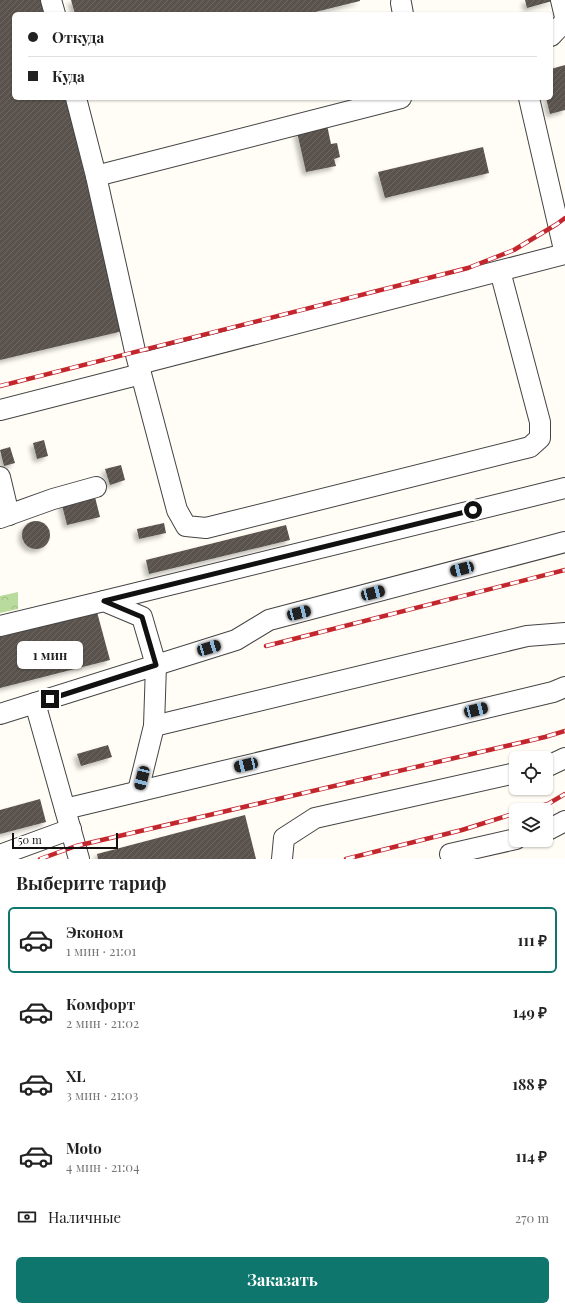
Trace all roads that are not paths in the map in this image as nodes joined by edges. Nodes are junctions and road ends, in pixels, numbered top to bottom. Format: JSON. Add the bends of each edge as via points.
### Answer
{"nodes":[{"id":1,"x":51,"y":0,"type":"edge"},
{"id":2,"x":561,"y":0,"type":"edge"},
{"id":3,"x":54,"y":12,"type":"edge"},
{"id":4,"x":565,"y":17,"type":"edge"},
{"id":5,"x":565,"y":21,"type":"edge"},
{"id":6,"x":553,"y":34,"type":"edge"},
{"id":7,"x":77,"y":100,"type":"edge"},
{"id":8,"x":394,"y":100,"type":"edge"},
{"id":9,"x":529,"y":100,"type":"edge"},
{"id":10,"x":96,"y":176,"type":"junction"},
{"id":11,"x":565,"y":254,"type":"edge"},
{"id":12,"x":500,"y":271,"type":"junction"},
{"id":13,"x":140,"y":369,"type":"junction"},
{"id":14,"x":0,"y":410,"type":"edge"},
{"id":15,"x":0,"y":477,"type":"edge"},
{"id":16,"x":96,"y":487,"type":"dead end"},
{"id":17,"x":565,"y":488,"type":"edge"},
{"id":18,"x":4,"y":516,"type":"edge"},
{"id":19,"x":565,"y":542,"type":"edge"},
{"id":20,"x":104,"y":601,"type":"junction"},
{"id":21,"x":0,"y":626,"type":"edge"},
{"id":22,"x":565,"y":633,"type":"edge"},
{"id":23,"x":156,"y":665,"type":"junction"},
{"id":24,"x":565,"y":687,"type":"edge"},
{"id":25,"x":35,"y":704,"type":"junction"},
{"id":26,"x":0,"y":714,"type":"edge"},
{"id":27,"x":154,"y":726,"type":"junction"},
{"id":28,"x":565,"y":758,"type":"edge"},
{"id":29,"x":553,"y":764,"type":"edge"},
{"id":30,"x":509,"y":775,"type":"edge"},
{"id":31,"x":138,"y":791,"type":"junction"},
{"id":32,"x":65,"y":808,"type":"junction"},
{"id":33,"x":565,"y":821,"type":"edge"},
{"id":34,"x":553,"y":827,"type":"edge"},
{"id":35,"x":71,"y":829,"type":"junction"},
{"id":36,"x":509,"y":841,"type":"edge"},
{"id":37,"x":450,"y":854,"type":"dead end"},
{"id":38,"x":0,"y":855,"type":"edge"},
{"id":39,"x":79,"y":859,"type":"edge"},
{"id":40,"x":282,"y":859,"type":"edge"}],
"edges":[{"from":1,"to":3,"type":"lane"},
{"from":2,"to":4,"type":"lane"},
{"from":5,"to":6,"type":"lane"},
{"from":7,"to":10,"type":"lane"},
{"from":8,"to":10,"type":"lane"},
{"from":9,"to":11,"type":"lane"},
{"from":10,"to":13,"type":"lane"},
{"from":11,"to":12,"type":"lane"},
{"from":12,"to":13,"type":"lane"},
{"from":12,"to":13,"type":"lane","via":[[540,422],[540,438],[530,447],[206,528],[186,526],[176,510]]},
{"from":13,"to":14,"type":"lane"},
{"from":15,"to":18,"type":"lane"},
{"from":16,"to":18,"type":"lane"},
{"from":17,"to":20,"type":"lane"},
{"from":19,"to":23,"type":"lane","via":[[269,620],[236,640]]},
{"from":20,"to":21,"type":"lane"},
{"from":20,"to":23,"type":"lane","via":[[142,617]]},
{"from":22,"to":27,"type":"lane","via":[[527,636]]},
{"from":23,"to":25,"type":"lane"},
{"from":23,"to":27,"type":"lane"},
{"from":24,"to":31,"type":"lane","via":[[553,692]]},
{"from":25,"to":26,"type":"lane"},
{"from":25,"to":32,"type":"lane"},
{"from":27,"to":31,"type":"lane"},
{"from":28,"to":29,"type":"lane"},
{"from":30,"to":40,"type":"lane","via":[[315,818],[284,838]]},
{"from":31,"to":32,"type":"lane"},
{"from":32,"to":35,"type":"lane"},
{"from":33,"to":34,"type":"lane"},
{"from":35,"to":38,"type":"lane"},
{"from":35,"to":39,"type":"lane"},
{"from":36,"to":37,"type":"lane"}]}
